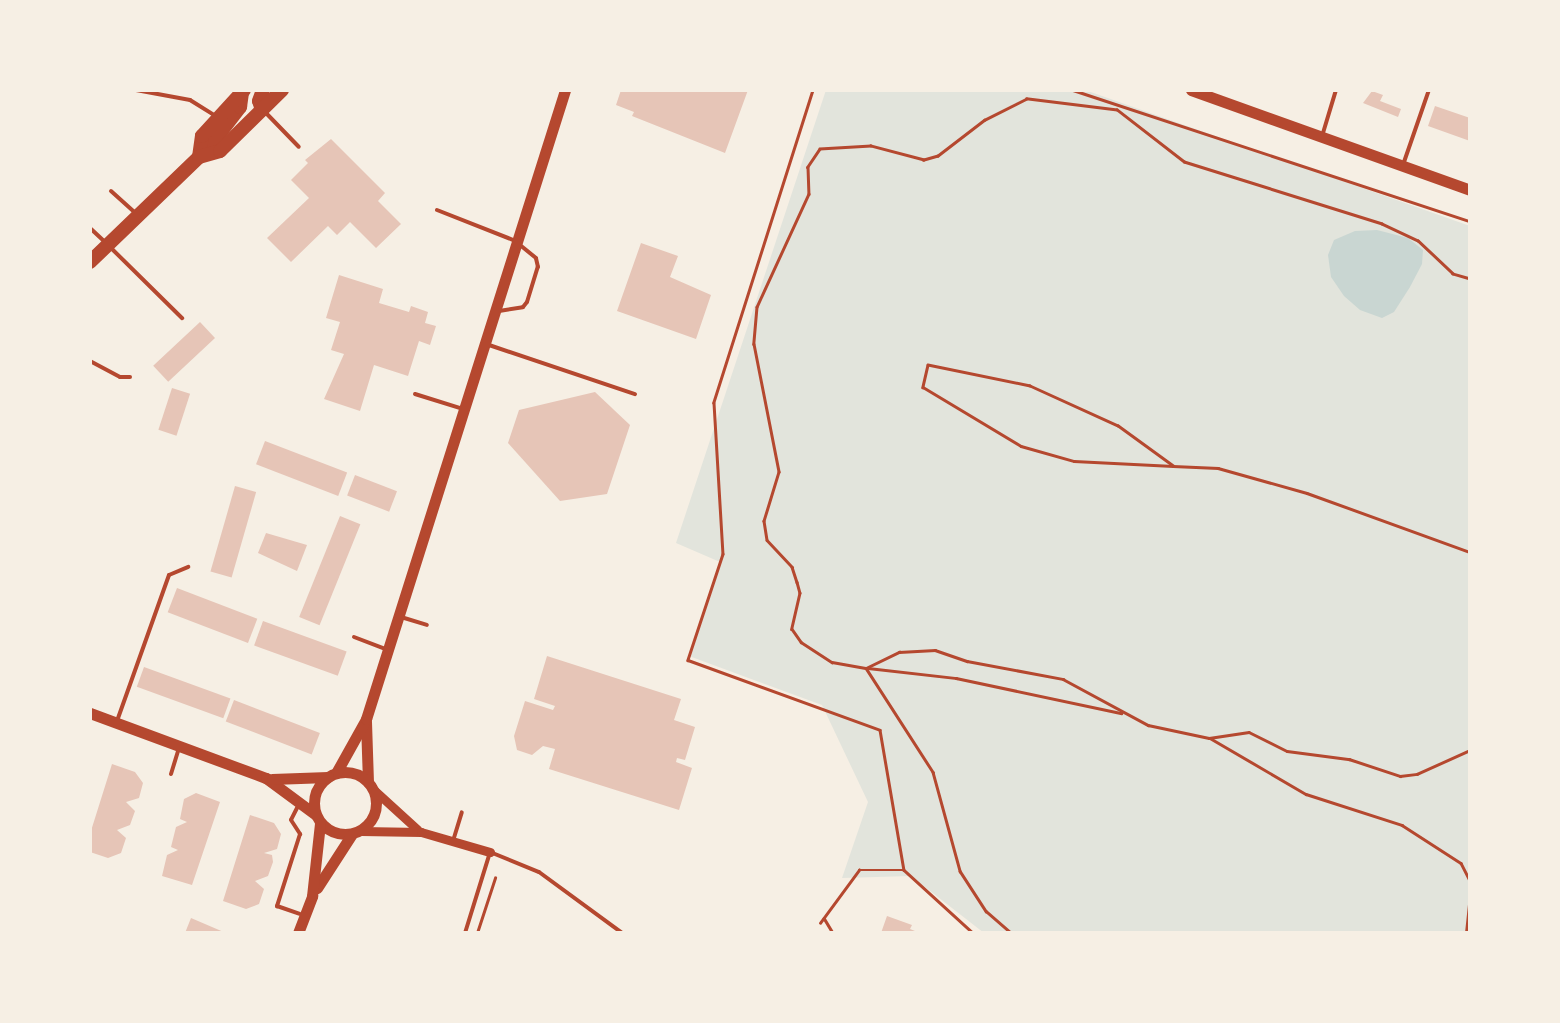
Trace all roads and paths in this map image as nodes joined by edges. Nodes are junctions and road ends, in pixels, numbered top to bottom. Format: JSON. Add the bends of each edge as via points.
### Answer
{"nodes":[{"id":1,"x":136,"y":90,"type":"edge"},
{"id":2,"x":263,"y":90,"type":"edge"},
{"id":3,"x":282,"y":90,"type":"edge"},
{"id":4,"x":813,"y":90,"type":"edge"},
{"id":5,"x":1073,"y":90,"type":"edge"},
{"id":6,"x":1191,"y":90,"type":"edge"},
{"id":7,"x":1336,"y":90,"type":"edge"},
{"id":8,"x":1428,"y":90,"type":"edge"},
{"id":9,"x":242,"y":91,"type":"edge"},
{"id":10,"x":563,"y":91,"type":"edge"},
{"id":11,"x":262,"y":110,"type":"junction"},
{"id":12,"x":218,"y":118,"type":"junction"},
{"id":13,"x":1322,"y":137,"type":"junction"},
{"id":14,"x":299,"y":147,"type":"dead end"},
{"id":15,"x":201,"y":156,"type":"junction"},
{"id":16,"x":1402,"y":166,"type":"junction"},
{"id":17,"x":1470,"y":190,"type":"edge"},
{"id":18,"x":112,"y":191,"type":"dead end"},
{"id":19,"x":437,"y":210,"type":"dead end"},
{"id":20,"x":138,"y":216,"type":"junction"},
{"id":21,"x":1470,"y":221,"type":"edge"},
{"id":22,"x":90,"y":228,"type":"edge"},
{"id":23,"x":516,"y":242,"type":"junction"},
{"id":24,"x":108,"y":245,"type":"junction"},
{"id":25,"x":90,"y":262,"type":"edge"},
{"id":26,"x":1470,"y":279,"type":"edge"},
{"id":27,"x":494,"y":312,"type":"junction"},
{"id":28,"x":182,"y":318,"type":"dead end"},
{"id":29,"x":484,"y":343,"type":"junction"},
{"id":30,"x":90,"y":361,"type":"edge"},
{"id":31,"x":130,"y":377,"type":"dead end"},
{"id":32,"x":415,"y":394,"type":"dead end"},
{"id":33,"x":635,"y":394,"type":"dead end"},
{"id":34,"x":462,"y":409,"type":"junction"},
{"id":35,"x":1173,"y":466,"type":"junction"},
{"id":36,"x":1470,"y":552,"type":"edge"},
{"id":37,"x":188,"y":567,"type":"dead end"},
{"id":38,"x":397,"y":615,"type":"junction"},
{"id":39,"x":427,"y":626,"type":"dead end"},
{"id":40,"x":354,"y":637,"type":"dead end"},
{"id":41,"x":386,"y":649,"type":"junction"},
{"id":42,"x":866,"y":668,"type":"junction"},
{"id":43,"x":1122,"y":713,"type":"junction"},
{"id":44,"x":90,"y":714,"type":"edge"},
{"id":45,"x":366,"y":720,"type":"junction"},
{"id":46,"x":117,"y":723,"type":"junction"},
{"id":47,"x":1209,"y":738,"type":"junction"},
{"id":48,"x":180,"y":747,"type":"junction"},
{"id":49,"x":1470,"y":750,"type":"edge"},
{"id":50,"x":171,"y":774,"type":"dead end"},
{"id":51,"x":332,"y":775,"type":"junction"},
{"id":52,"x":266,"y":778,"type":"junction"},
{"id":53,"x":371,"y":786,"type":"junction"},
{"id":54,"x":302,"y":801,"type":"junction"},
{"id":55,"x":462,"y":812,"type":"dead end"},
{"id":56,"x":318,"y":819,"type":"junction"},
{"id":57,"x":357,"y":832,"type":"junction"},
{"id":58,"x":421,"y":832,"type":"junction"},
{"id":59,"x":453,"y":842,"type":"junction"},
{"id":60,"x":490,"y":852,"type":"junction"},
{"id":61,"x":904,"y":870,"type":"junction"},
{"id":62,"x":494,"y":878,"type":"dead end"},
{"id":63,"x":1470,"y":880,"type":"edge"},
{"id":64,"x":312,"y":896,"type":"junction"},
{"id":65,"x":1470,"y":896,"type":"edge"},
{"id":66,"x":305,"y":916,"type":"junction"},
{"id":67,"x":824,"y":918,"type":"junction"},
{"id":68,"x":811,"y":932,"type":"edge"},
{"id":69,"x":298,"y":933,"type":"edge"},
{"id":70,"x":464,"y":933,"type":"edge"},
{"id":71,"x":478,"y":933,"type":"edge"},
{"id":72,"x":622,"y":933,"type":"edge"},
{"id":73,"x":833,"y":933,"type":"edge"},
{"id":74,"x":973,"y":933,"type":"edge"},
{"id":75,"x":1012,"y":933,"type":"edge"},
{"id":76,"x":1466,"y":933,"type":"edge"}],
"edges":[{"from":1,"to":12,"type":"lane","via":[[190,100]]},
{"from":2,"to":11,"type":"main road"},
{"from":3,"to":11,"type":"main road"},
{"from":4,"to":61,"type":"path","via":[[714,403],[723,554],[688,660],[880,730]]},
{"from":5,"to":21,"type":"path"},
{"from":6,"to":13,"type":"street"},
{"from":7,"to":13,"type":"lane"},
{"from":8,"to":16,"type":"lane"},
{"from":9,"to":12,"type":"main road"},
{"from":9,"to":15,"type":"main road","via":[[237,112]]},
{"from":10,"to":23,"type":"street"},
{"from":11,"to":14,"type":"lane"},
{"from":11,"to":15,"type":"main road","via":[[220,151]]},
{"from":12,"to":15,"type":"main road","via":[[202,136]]},
{"from":13,"to":16,"type":"street"},
{"from":15,"to":20,"type":"main road"},
{"from":16,"to":17,"type":"street"},
{"from":18,"to":20,"type":"lane"},
{"from":19,"to":23,"type":"lane"},
{"from":20,"to":24,"type":"main road"},
{"from":22,"to":24,"type":"lane"},
{"from":23,"to":27,"type":"street"},
{"from":23,"to":27,"type":"lane","via":[[538,267],[527,302]]},
{"from":24,"to":25,"type":"main road"},
{"from":24,"to":28,"type":"lane"},
{"from":26,"to":42,"type":"path","via":[[1382,224],[1184,162],[1117,110],[1026,99],[924,160],[871,146],[820,149],[808,166],[809,194],[758,307],[754,344],[780,472],[764,521],[767,540],[798,582],[792,630],[832,662]]},
{"from":27,"to":29,"type":"street"},
{"from":29,"to":33,"type":"lane"},
{"from":29,"to":34,"type":"street"},
{"from":30,"to":31,"type":"lane"},
{"from":32,"to":34,"type":"lane"},
{"from":34,"to":38,"type":"street"},
{"from":35,"to":35,"type":"path","via":[[1074,461],[1022,446],[923,387],[928,365],[1030,386],[1118,426]]},
{"from":35,"to":36,"type":"path","via":[[1218,468],[1307,493]]},
{"from":37,"to":46,"type":"lane","via":[[170,575]]},
{"from":38,"to":39,"type":"lane"},
{"from":38,"to":41,"type":"street"},
{"from":40,"to":41,"type":"lane"},
{"from":41,"to":45,"type":"street"},
{"from":42,"to":43,"type":"path","via":[[956,678]]},
{"from":42,"to":43,"type":"path","via":[[899,652],[935,650],[1063,678]]},
{"from":42,"to":75,"type":"path","via":[[933,772],[960,872]]},
{"from":43,"to":47,"type":"path"},
{"from":44,"to":46,"type":"street"},
{"from":45,"to":51,"type":"street"},
{"from":45,"to":53,"type":"street"},
{"from":46,"to":48,"type":"street"},
{"from":47,"to":49,"type":"path","via":[[1249,732],[1287,751],[1400,776]]},
{"from":47,"to":63,"type":"path","via":[[1306,794],[1402,825],[1461,863]]},
{"from":48,"to":50,"type":"lane"},
{"from":48,"to":52,"type":"street"},
{"from":51,"to":52,"type":"street"},
{"from":51,"to":53,"type":"street","via":[[353,773]]},
{"from":51,"to":56,"type":"street","via":[[314,798]]},
{"from":52,"to":54,"type":"street"},
{"from":53,"to":57,"type":"street","via":[[374,817]]},
{"from":53,"to":58,"type":"street"},
{"from":54,"to":56,"type":"street"},
{"from":54,"to":66,"type":"lane","via":[[292,817],[300,832],[277,906]]},
{"from":55,"to":59,"type":"lane"},
{"from":56,"to":57,"type":"street","via":[[334,833]]},
{"from":56,"to":64,"type":"street"},
{"from":57,"to":58,"type":"street"},
{"from":57,"to":64,"type":"street"},
{"from":58,"to":59,"type":"street"},
{"from":59,"to":60,"type":"street"},
{"from":60,"to":70,"type":"lane"},
{"from":60,"to":72,"type":"lane","via":[[539,872]]},
{"from":61,"to":67,"type":"path","via":[[858,870]]},
{"from":61,"to":74,"type":"path"},
{"from":62,"to":71,"type":"path"},
{"from":64,"to":66,"type":"street"},
{"from":65,"to":76,"type":"path"},
{"from":66,"to":69,"type":"street"},
{"from":67,"to":68,"type":"path"},
{"from":67,"to":73,"type":"path"}]}
